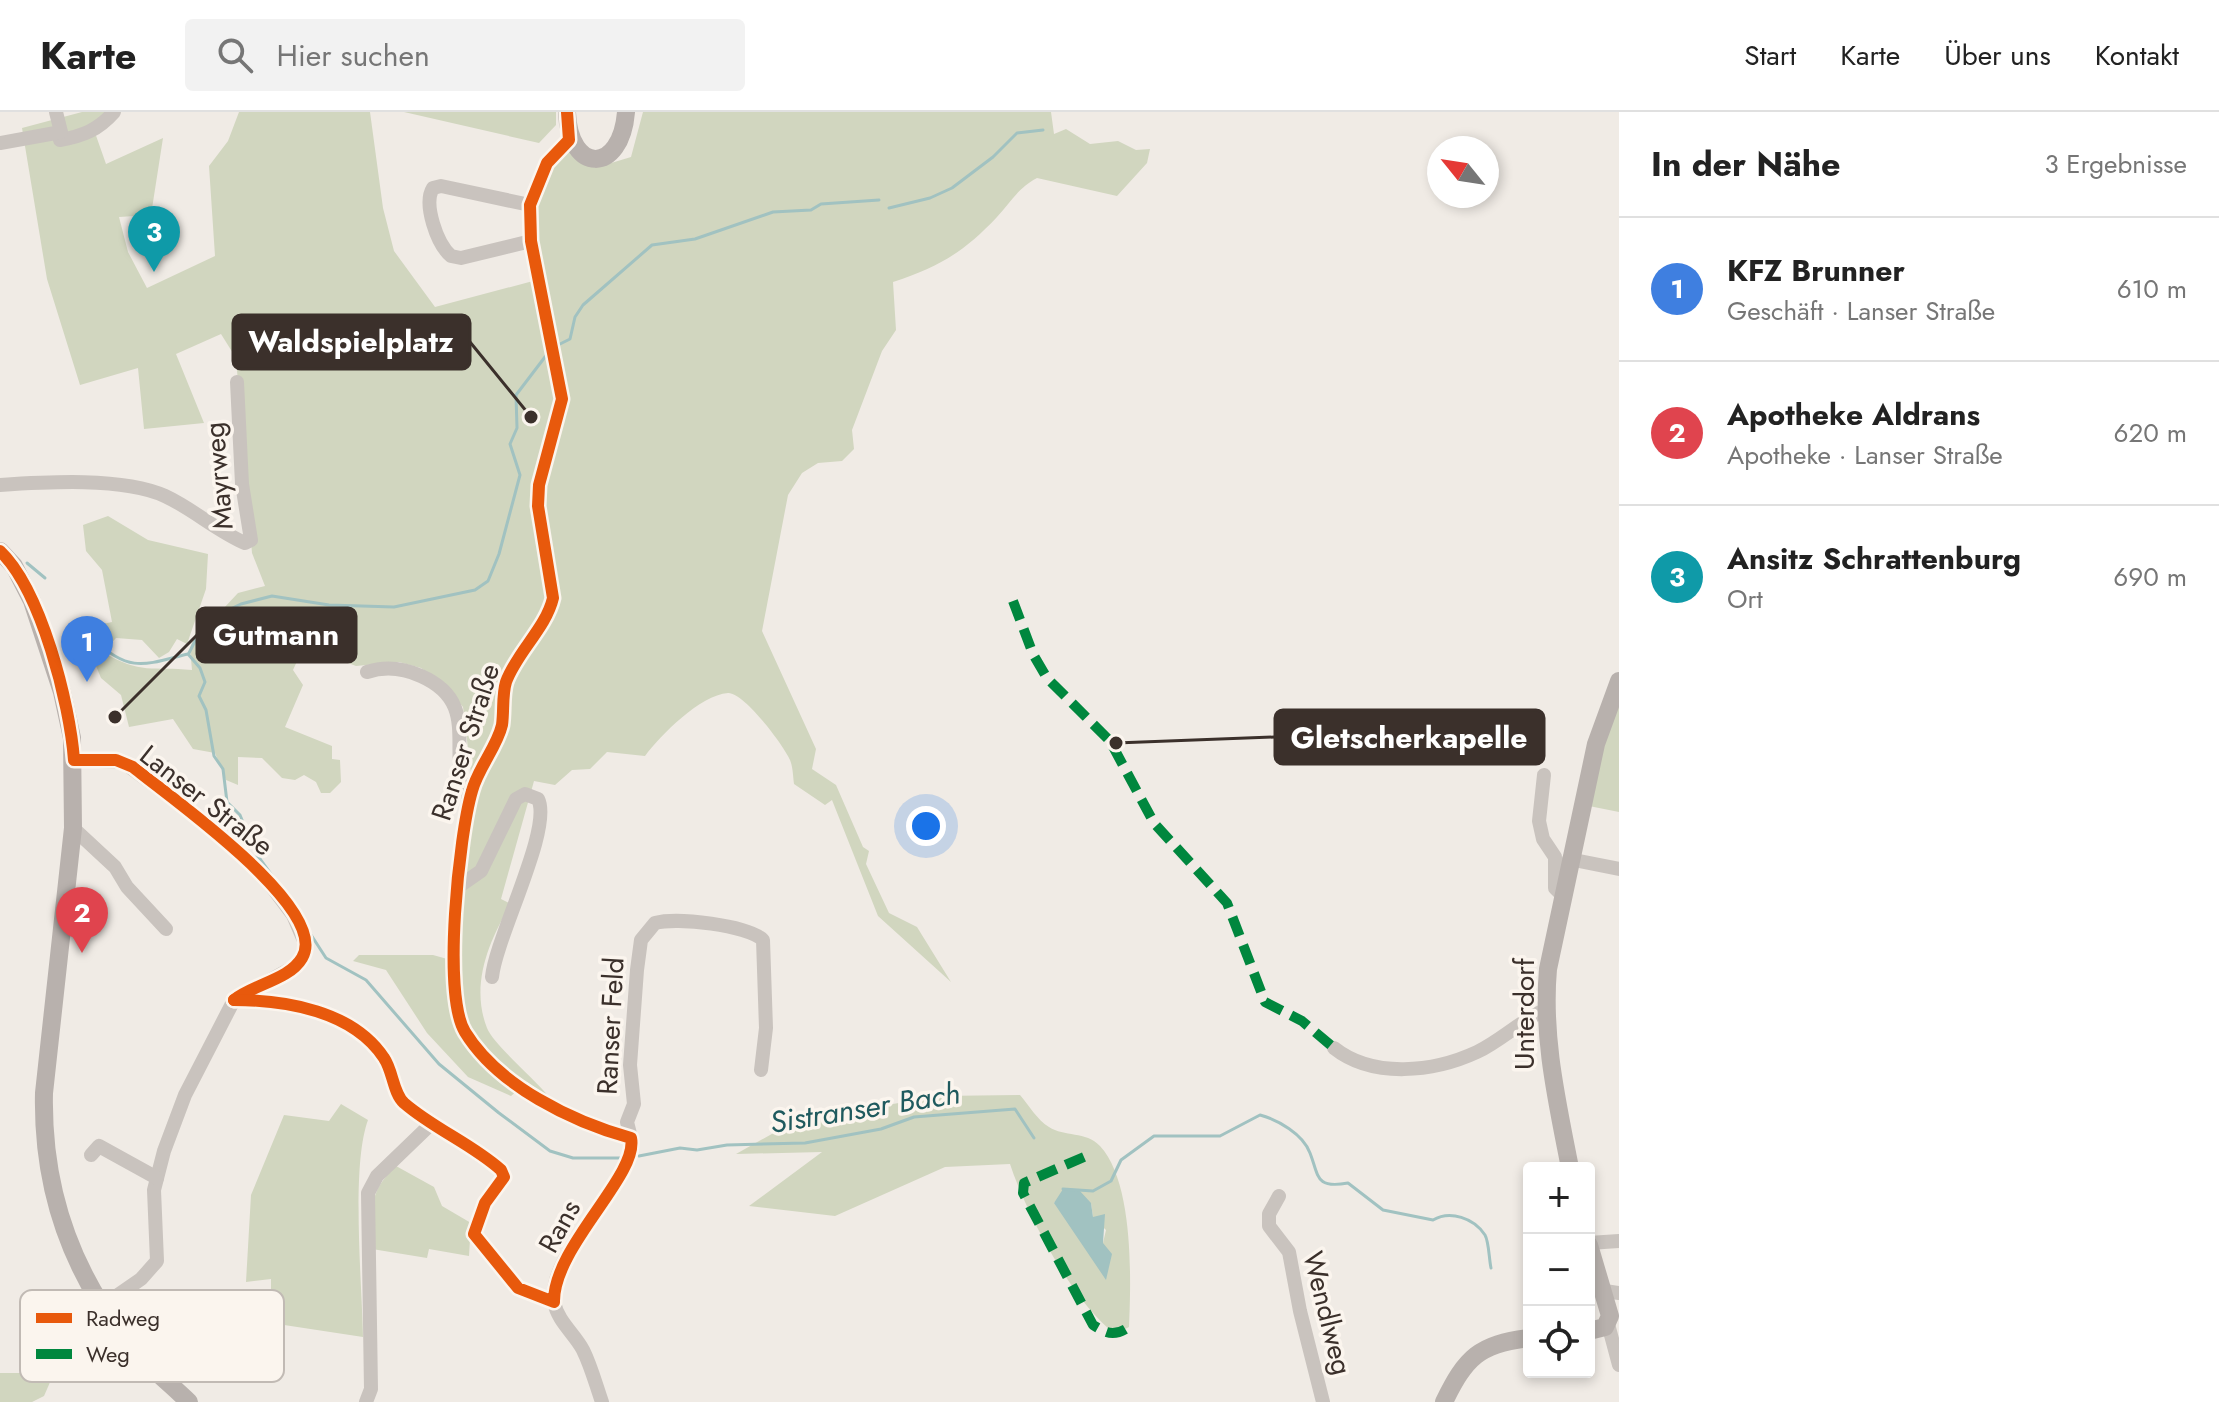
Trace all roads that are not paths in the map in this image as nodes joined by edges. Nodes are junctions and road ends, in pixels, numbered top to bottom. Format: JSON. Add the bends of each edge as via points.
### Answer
{"nodes":[{"id":1,"x":56,"y":112,"type":"edge"},
{"id":2,"x":114,"y":112,"type":"edge"},
{"id":3,"x":567,"y":112,"type":"edge"},
{"id":4,"x":626,"y":112,"type":"edge"},
{"id":5,"x":60,"y":140,"type":"dead end"},
{"id":6,"x":569,"y":140,"type":"junction"},
{"id":7,"x":0,"y":143,"type":"edge"},
{"id":8,"x":530,"y":205,"type":"junction"},
{"id":9,"x":531,"y":241,"type":"junction"},
{"id":10,"x":237,"y":382,"type":"dead end"},
{"id":11,"x":0,"y":485,"type":"edge"},
{"id":12,"x":0,"y":551,"type":"edge"},
{"id":13,"x":367,"y":672,"type":"dead end"},
{"id":14,"x":1619,"y":681,"type":"edge"},
{"id":15,"x":74,"y":760,"type":"junction"},
{"id":16,"x":1544,"y":775,"type":"dead end"},
{"id":17,"x":469,"y":800,"type":"junction"},
{"id":18,"x":73,"y":828,"type":"junction"},
{"id":19,"x":1569,"y":859,"type":"junction"},
{"id":20,"x":1619,"y":869,"type":"edge"},
{"id":21,"x":458,"y":887,"type":"junction"},
{"id":22,"x":1561,"y":894,"type":"junction"},
{"id":23,"x":166,"y":929,"type":"dead end"},
{"id":24,"x":492,"y":977,"type":"dead end"},
{"id":25,"x":1547,"y":1009,"type":"junction"},
{"id":26,"x":1334,"y":1048,"type":"dead end"},
{"id":27,"x":385,"y":1060,"type":"dead end"},
{"id":28,"x":761,"y":1070,"type":"dead end"},
{"id":29,"x":431,"y":1124,"type":"junction"},
{"id":30,"x":631,"y":1138,"type":"junction"},
{"id":31,"x":91,"y":1155,"type":"dead end"},
{"id":32,"x":1569,"y":1162,"type":"edge"},
{"id":33,"x":157,"y":1178,"type":"junction"},
{"id":34,"x":1279,"y":1196,"type":"dead end"},
{"id":35,"x":1619,"y":1241,"type":"edge"},
{"id":36,"x":1595,"y":1243,"type":"edge"},
{"id":37,"x":1595,"y":1257,"type":"edge"},
{"id":38,"x":92,"y":1290,"type":"edge"},
{"id":39,"x":125,"y":1290,"type":"edge"},
{"id":40,"x":1612,"y":1292,"type":"edge"},
{"id":41,"x":554,"y":1302,"type":"junction"},
{"id":42,"x":1608,"y":1324,"type":"junction"},
{"id":43,"x":1595,"y":1329,"type":"edge"},
{"id":44,"x":1523,"y":1339,"type":"edge"},
{"id":45,"x":1619,"y":1365,"type":"edge"},
{"id":46,"x":169,"y":1382,"type":"edge"},
{"id":47,"x":189,"y":1402,"type":"edge"},
{"id":48,"x":366,"y":1402,"type":"edge"},
{"id":49,"x":602,"y":1402,"type":"edge"},
{"id":50,"x":1323,"y":1402,"type":"edge"},
{"id":51,"x":1444,"y":1402,"type":"edge"}],
"edges":[{"from":1,"to":7,"type":"street","via":[[61,132]]},
{"from":2,"to":5,"type":"street","via":[[99,128]]},
{"from":3,"to":6,"type":"main road"},
{"from":4,"to":6,"type":"main road","via":[[623,138],[606,158],[588,158]]},
{"from":6,"to":8,"type":"street","via":[[547,163]]},
{"from":8,"to":9,"type":"street"},
{"from":8,"to":9,"type":"street","via":[[441,186],[433,188],[429,199],[440,239],[451,256]]},
{"from":9,"to":17,"type":"street","name":"Ranser Straße","via":[[562,399],[538,506],[554,586],[550,612],[506,684],[501,729]]},
{"from":10,"to":11,"type":"street","name":"Mayrweg","via":[[242,484],[252,530],[245,543],[204,516],[142,489],[112,484]]},
{"from":12,"to":15,"type":"main road","via":[[32,601],[65,702]]},
{"from":13,"to":17,"type":"street","via":[[409,671],[438,685],[453,701],[460,725],[461,780]]},
{"from":14,"to":19,"type":"main road","name":"Unterdorf","via":[[1599,732]]},
{"from":15,"to":18,"type":"main road"},
{"from":15,"to":33,"type":"street","name":"Lanser Straße","via":[[123,762],[200,819],[257,867],[303,934],[302,959],[234,1000],[183,1101]]},
{"from":16,"to":22,"type":"street","via":[[1540,827],[1555,857],[1555,888]]},
{"from":17,"to":21,"type":"street","name":"Ranser Straße"},
{"from":18,"to":23,"type":"street","via":[[115,867]]},
{"from":18,"to":38,"type":"main road","via":[[44,1133],[60,1221]]},
{"from":19,"to":20,"type":"street"},
{"from":19,"to":22,"type":"main road","name":"Unterdorf"},
{"from":21,"to":24,"type":"street","via":[[481,871],[516,799],[525,794],[538,799],[542,809],[536,840]]},
{"from":21,"to":30,"type":"street","name":"Ranser Straße","via":[[454,966],[463,1028],[497,1068],[566,1113]]},
{"from":22,"to":25,"type":"main road","name":"Unterdorf"},
{"from":25,"to":26,"type":"street","via":[[1479,1051],[1433,1067],[1359,1063]]},
{"from":25,"to":32,"type":"main road","name":"Unterdorf","via":[[1553,1094]]},
{"from":27,"to":29,"type":"street","via":[[400,1100]]},
{"from":28,"to":30,"type":"street","name":"Ranser Feld","via":[[766,1028],[763,940],[745,929],[655,923],[643,935],[640,948],[630,1065],[634,1104],[627,1122]]},
{"from":29,"to":41,"type":"street","name":"Rans","via":[[504,1174],[472,1230],[518,1288]]},
{"from":29,"to":48,"type":"street","via":[[377,1176],[368,1193],[371,1389]]},
{"from":30,"to":41,"type":"street","name":"Rans","via":[[631,1159],[566,1260]]},
{"from":31,"to":33,"type":"street","via":[[99,1146]]},
{"from":33,"to":39,"type":"street","name":"Lanser Straße","via":[[157,1261]]},
{"from":34,"to":50,"type":"street","name":"Wendlweg","via":[[1269,1226],[1289,1252]]},
{"from":35,"to":36,"type":"street"},
{"from":37,"to":40,"type":"main road"},
{"from":40,"to":42,"type":"main road"},
{"from":41,"to":49,"type":"street","via":[[584,1351]]},
{"from":42,"to":43,"type":"main road"},
{"from":42,"to":45,"type":"street"},
{"from":44,"to":51,"type":"main road","via":[[1476,1353]]},
{"from":46,"to":47,"type":"main road"}]}
